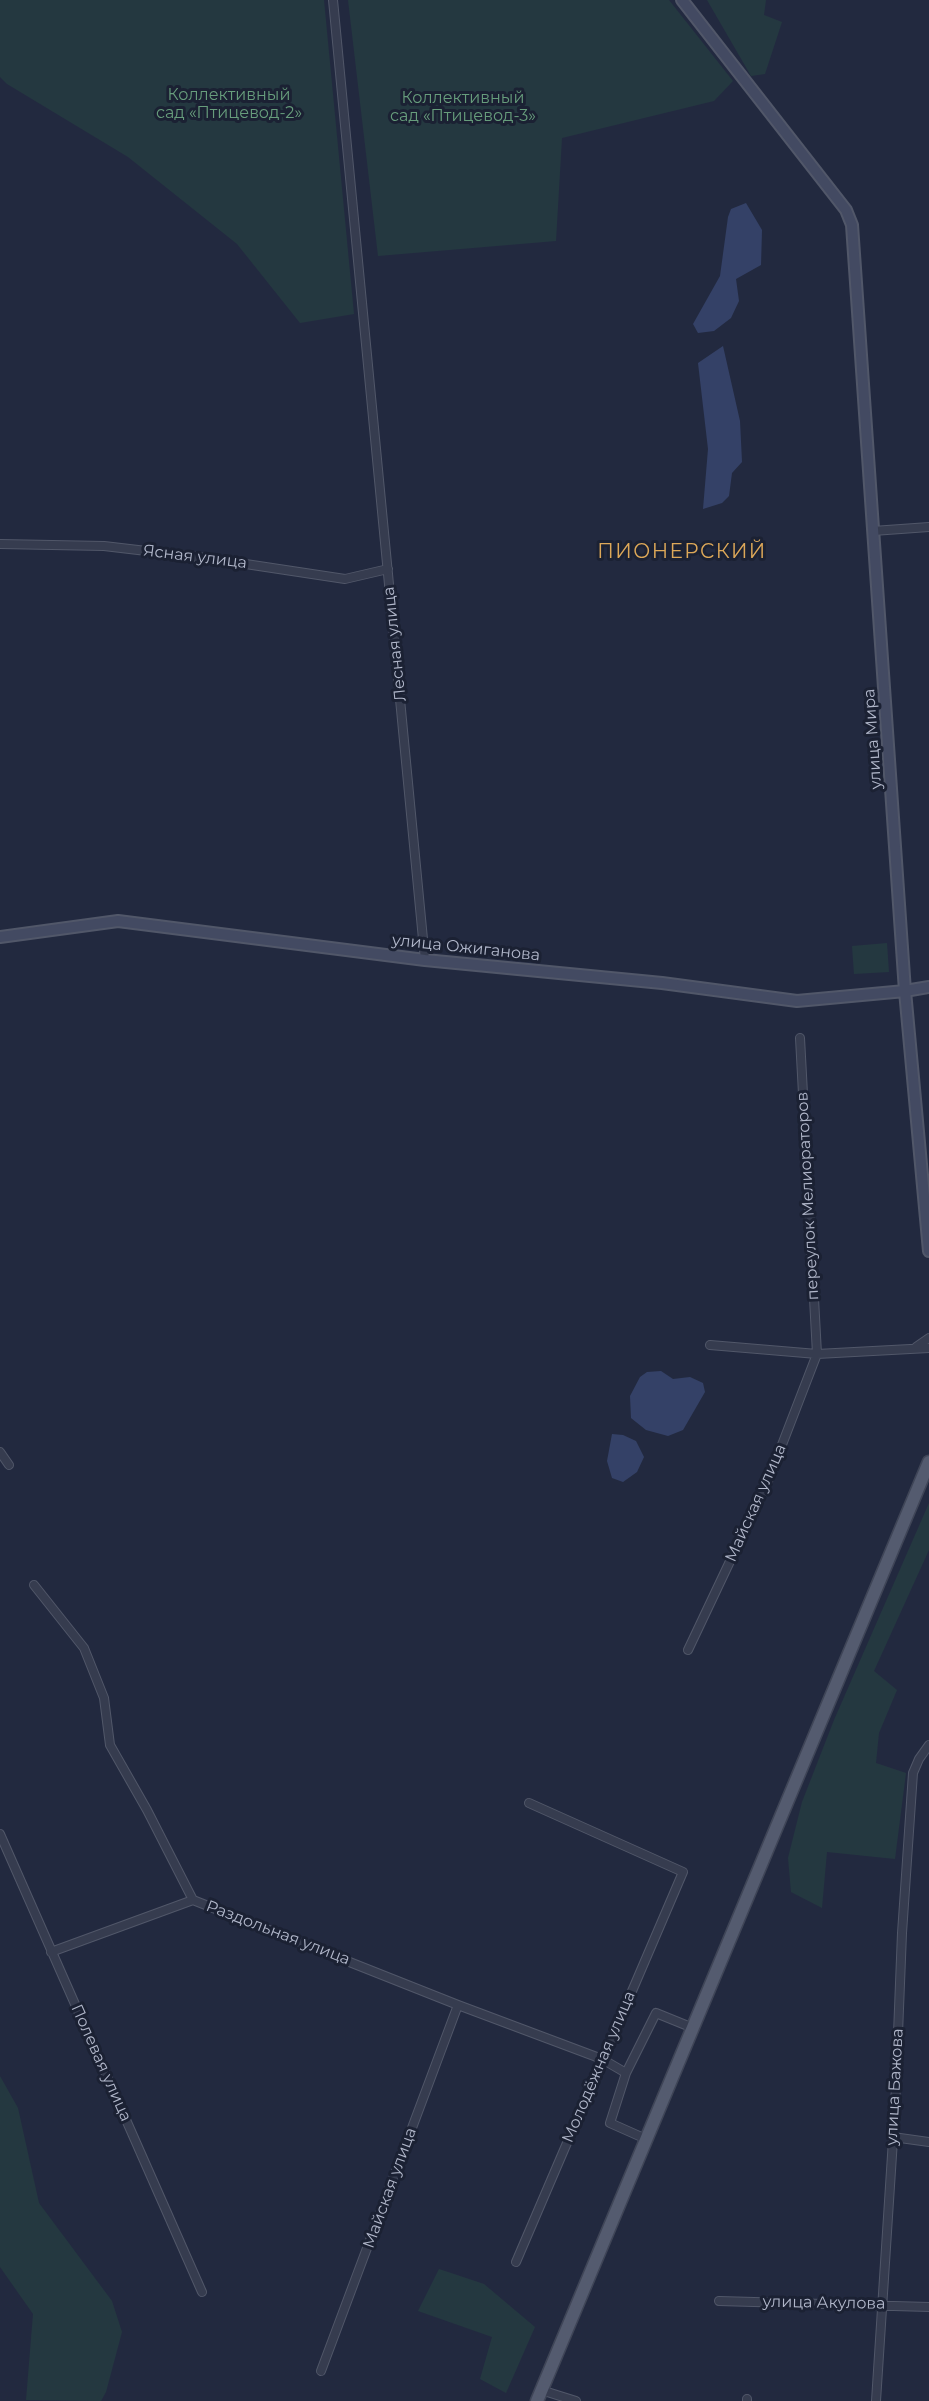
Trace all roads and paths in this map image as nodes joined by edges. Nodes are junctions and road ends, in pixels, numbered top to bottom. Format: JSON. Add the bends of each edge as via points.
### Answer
{"nodes":[{"id":1,"x":333,"y":0,"type":"edge"},
{"id":2,"x":682,"y":0,"type":"edge"},
{"id":3,"x":929,"y":527,"type":"edge"},
{"id":4,"x":873,"y":531,"type":"junction"},
{"id":5,"x":0,"y":544,"type":"edge"},
{"id":6,"x":388,"y":569,"type":"junction"},
{"id":7,"x":0,"y":937,"type":"edge"},
{"id":8,"x":425,"y":960,"type":"junction"},
{"id":9,"x":929,"y":987,"type":"edge"},
{"id":10,"x":905,"y":991,"type":"junction"},
{"id":11,"x":800,"y":1038,"type":"dead end"},
{"id":12,"x":929,"y":1251,"type":"edge"},
{"id":13,"x":929,"y":1338,"type":"edge"},
{"id":14,"x":710,"y":1345,"type":"dead end"},
{"id":15,"x":915,"y":1348,"type":"junction"},
{"id":16,"x":929,"y":1348,"type":"edge"},
{"id":17,"x":817,"y":1354,"type":"junction"},
{"id":18,"x":0,"y":1452,"type":"edge"},
{"id":19,"x":929,"y":1462,"type":"edge"},
{"id":20,"x":9,"y":1465,"type":"dead end"},
{"id":21,"x":34,"y":1585,"type":"dead end"},
{"id":22,"x":688,"y":1650,"type":"dead end"},
{"id":23,"x":929,"y":1745,"type":"edge"},
{"id":24,"x":529,"y":1803,"type":"dead end"},
{"id":25,"x":0,"y":1834,"type":"edge"},
{"id":26,"x":193,"y":1900,"type":"junction"},
{"id":27,"x":51,"y":1952,"type":"junction"},
{"id":28,"x":458,"y":2005,"type":"junction"},
{"id":29,"x":693,"y":2028,"type":"junction"},
{"id":30,"x":602,"y":2059,"type":"junction"},
{"id":31,"x":626,"y":2073,"type":"junction"},
{"id":32,"x":893,"y":2138,"type":"junction"},
{"id":33,"x":646,"y":2139,"type":"junction"},
{"id":34,"x":929,"y":2142,"type":"edge"},
{"id":35,"x":516,"y":2262,"type":"dead end"},
{"id":36,"x":202,"y":2292,"type":"dead end"},
{"id":37,"x":718,"y":2301,"type":"dead end"},
{"id":38,"x":883,"y":2304,"type":"junction"},
{"id":39,"x":929,"y":2307,"type":"edge"},
{"id":40,"x":321,"y":2371,"type":"dead end"},
{"id":41,"x":539,"y":2396,"type":"edge"},
{"id":42,"x":576,"y":2401,"type":"edge"},
{"id":43,"x":876,"y":2401,"type":"edge"}],
"edges":[{"from":1,"to":6,"type":"street","name":"Лесная улица"},
{"from":2,"to":4,"type":"street","name":"улица Мира","via":[[846,210],[852,225]]},
{"from":3,"to":4,"type":"street"},
{"from":4,"to":10,"type":"street","name":"улица Мира"},
{"from":5,"to":6,"type":"street","name":"Ясная улица","via":[[104,546],[345,579]]},
{"from":6,"to":8,"type":"street","name":"Лесная улица"},
{"from":7,"to":8,"type":"street","name":"улица Ожиганова","via":[[118,921]]},
{"from":8,"to":10,"type":"street","name":"улица Ожиганова","via":[[662,983],[797,1001]]},
{"from":9,"to":10,"type":"street","name":"улица Ожиганова"},
{"from":10,"to":12,"type":"street","name":"улица Мира"},
{"from":11,"to":17,"type":"street","name":"переулок Мелиораторов"},
{"from":13,"to":15,"type":"street"},
{"from":14,"to":17,"type":"street"},
{"from":15,"to":16,"type":"street"},
{"from":15,"to":17,"type":"street"},
{"from":17,"to":22,"type":"street","name":"Майская улица","via":[[768,1481]]},
{"from":18,"to":20,"type":"street"},
{"from":19,"to":29,"type":"main road"},
{"from":21,"to":26,"type":"street","name":"Раздольная улица","via":[[84,1648],[104,1698],[110,1745]]},
{"from":23,"to":32,"type":"street","name":"улица Бажова","via":[[913,1773]]},
{"from":24,"to":30,"type":"street","name":"Молодёжная улица","via":[[683,1872]]},
{"from":25,"to":27,"type":"street","name":"Полевая улица"},
{"from":26,"to":27,"type":"street"},
{"from":26,"to":28,"type":"street","name":"Раздольная улица"},
{"from":27,"to":36,"type":"street","name":"Полевая улица"},
{"from":28,"to":30,"type":"street","name":"Раздольная улица"},
{"from":28,"to":40,"type":"street","name":"Майская улица"},
{"from":29,"to":31,"type":"street","via":[[656,2013]]},
{"from":29,"to":33,"type":"main road"},
{"from":30,"to":31,"type":"street","name":"Раздольная улица"},
{"from":30,"to":35,"type":"street","name":"Молодёжная улица"},
{"from":31,"to":33,"type":"street","via":[[610,2123]]},
{"from":32,"to":34,"type":"street"},
{"from":32,"to":38,"type":"street","name":"улица Бажова"},
{"from":33,"to":41,"type":"main road"},
{"from":37,"to":38,"type":"street","name":"улица Акулова"},
{"from":38,"to":39,"type":"street","name":"улица Акулова"},
{"from":38,"to":43,"type":"street","name":"улица Бажова"},
{"from":41,"to":42,"type":"street"}]}
